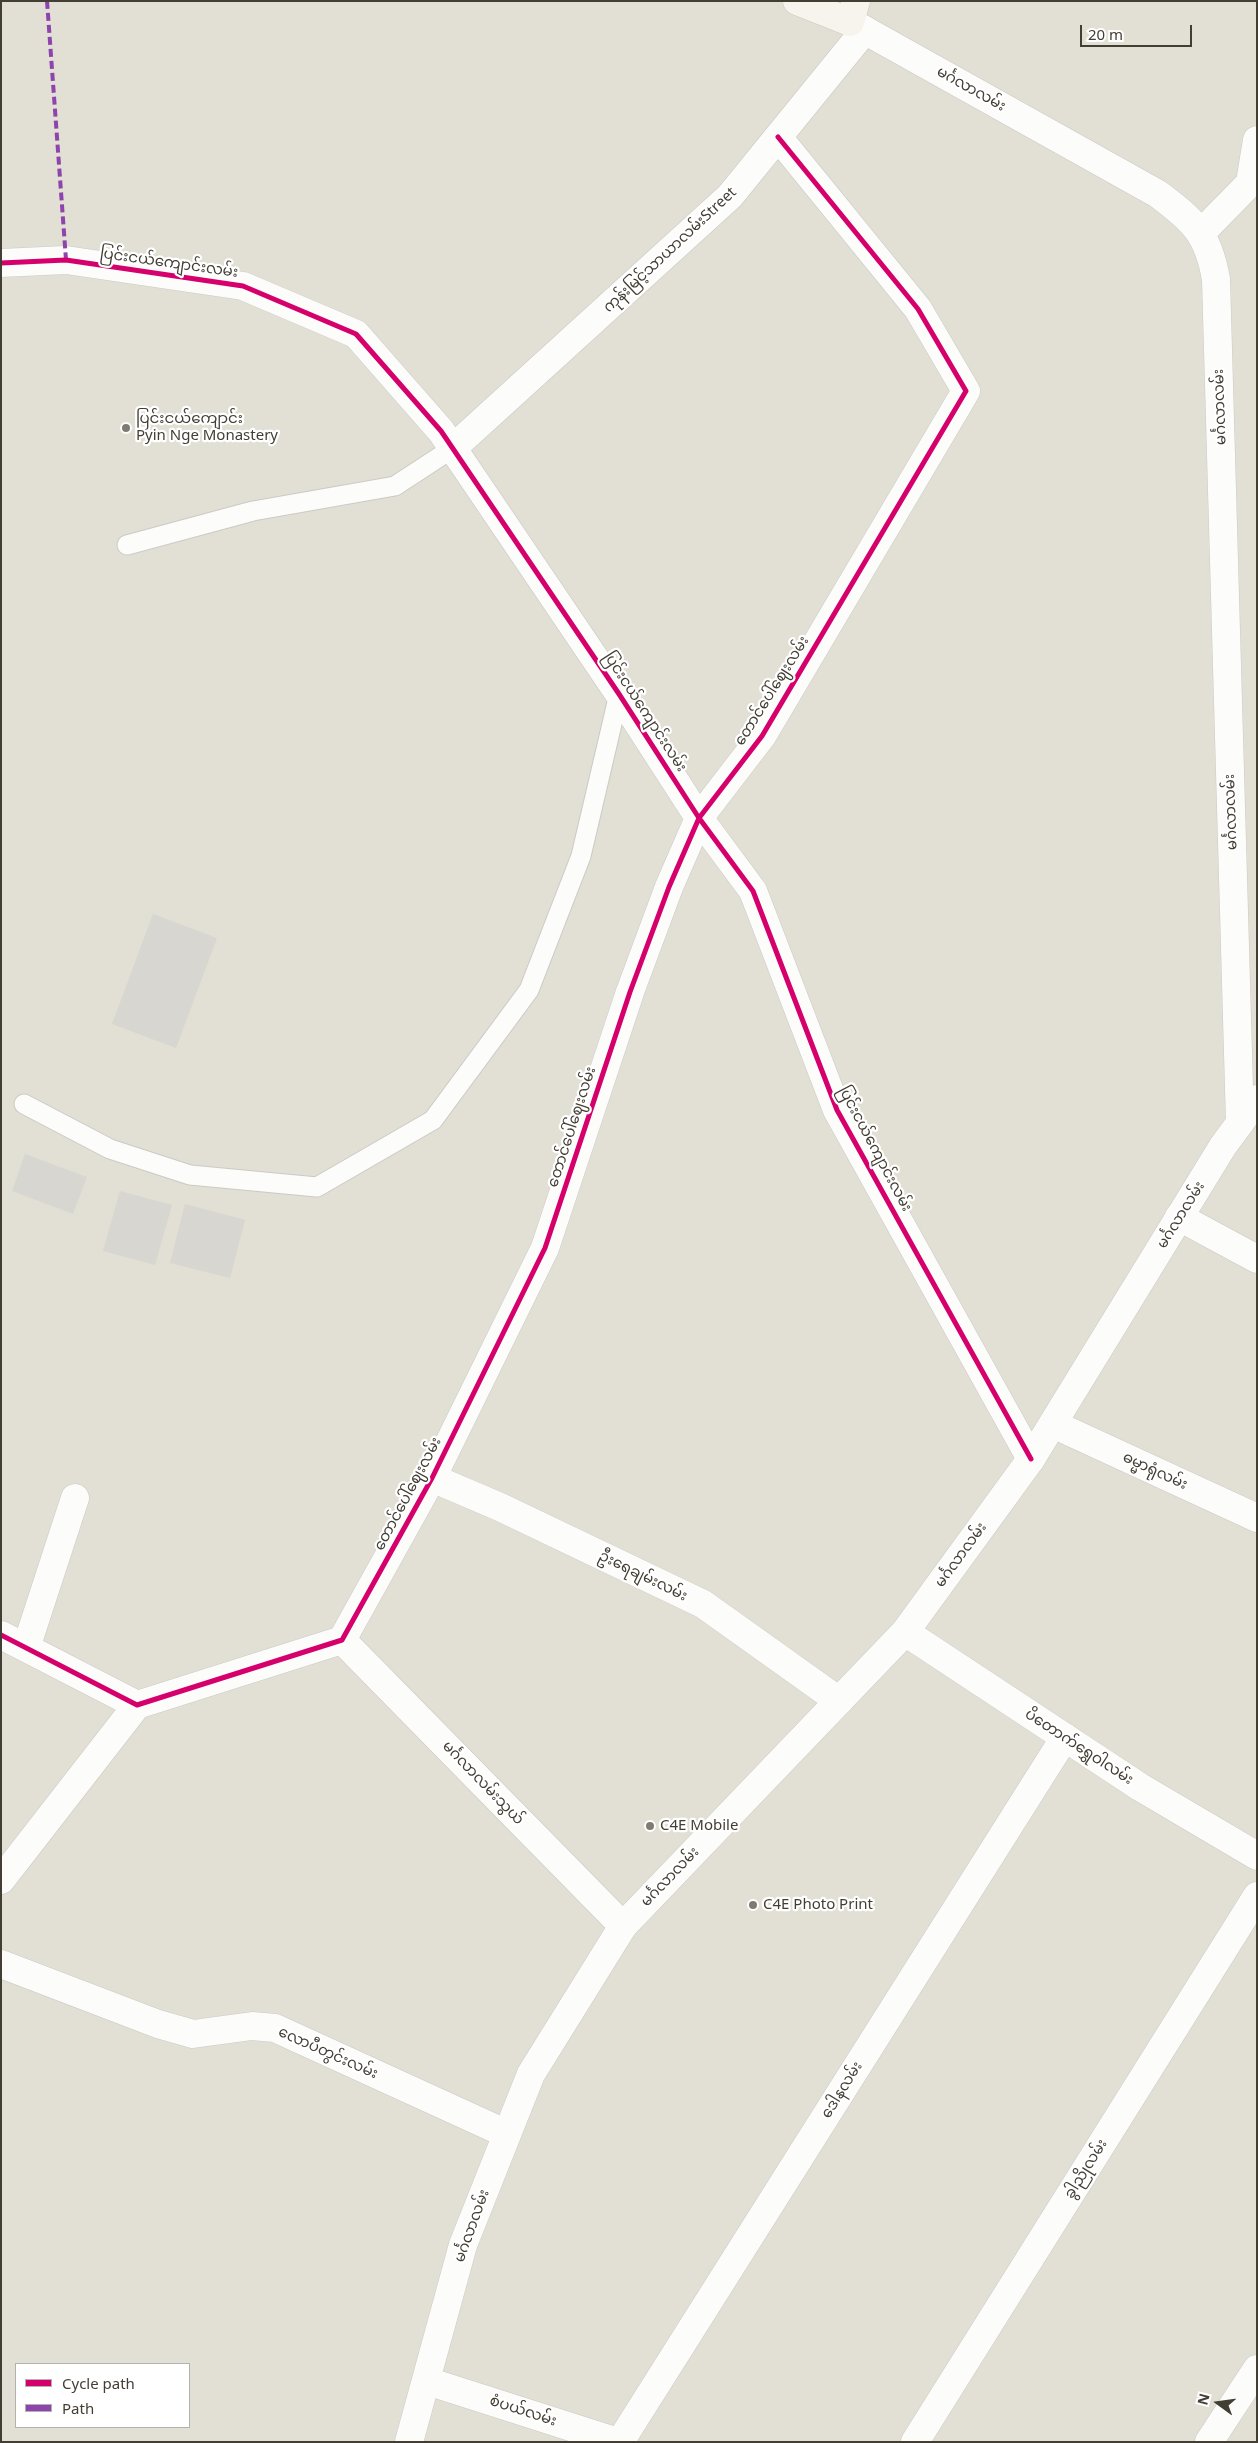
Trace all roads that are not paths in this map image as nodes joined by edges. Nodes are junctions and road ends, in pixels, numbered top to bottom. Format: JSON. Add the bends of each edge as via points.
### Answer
{"nodes":[{"id":1,"x":797,"y":1,"type":"edge"},
{"id":2,"x":857,"y":18,"type":"edge"},
{"id":3,"x":778,"y":137,"type":"junction"},
{"id":4,"x":1257,"y":140,"type":"edge"},
{"id":5,"x":1201,"y":233,"type":"junction"},
{"id":6,"x":1,"y":263,"type":"edge"},
{"id":7,"x":452,"y":448,"type":"junction"},
{"id":8,"x":126,"y":545,"type":"dead end"},
{"id":9,"x":619,"y":694,"type":"junction"},
{"id":10,"x":699,"y":818,"type":"junction"},
{"id":11,"x":1257,"y":1099,"type":"edge"},
{"id":12,"x":24,"y":1104,"type":"dead end"},
{"id":13,"x":1240,"y":1123,"type":"junction"},
{"id":14,"x":1179,"y":1217,"type":"junction"},
{"id":15,"x":1257,"y":1259,"type":"edge"},
{"id":16,"x":1052,"y":1424,"type":"junction"},
{"id":17,"x":1031,"y":1459,"type":"junction"},
{"id":18,"x":432,"y":1478,"type":"junction"},
{"id":19,"x":75,"y":1498,"type":"dead end"},
{"id":20,"x":1257,"y":1518,"type":"edge"},
{"id":21,"x":905,"y":1632,"type":"junction"},
{"id":22,"x":1,"y":1635,"type":"edge"},
{"id":23,"x":342,"y":1640,"type":"junction"},
{"id":24,"x":26,"y":1648,"type":"junction"},
{"id":25,"x":839,"y":1701,"type":"junction"},
{"id":26,"x":137,"y":1705,"type":"junction"},
{"id":27,"x":1064,"y":1738,"type":"junction"},
{"id":28,"x":1257,"y":1856,"type":"edge"},
{"id":29,"x":1,"y":1880,"type":"edge"},
{"id":30,"x":1257,"y":1896,"type":"edge"},
{"id":31,"x":623,"y":1926,"type":"junction"},
{"id":32,"x":1,"y":1964,"type":"edge"},
{"id":33,"x":507,"y":2134,"type":"junction"},
{"id":34,"x":1257,"y":2369,"type":"edge"},
{"id":35,"x":427,"y":2381,"type":"junction"},
{"id":36,"x":409,"y":2442,"type":"edge"},
{"id":37,"x":619,"y":2442,"type":"edge"},
{"id":38,"x":915,"y":2442,"type":"edge"},
{"id":39,"x":1209,"y":2442,"type":"edge"}],
"edges":[{"from":1,"to":2,"type":"main road","name":"မင်္ဂလာလမ်း"},
{"from":2,"to":3,"type":"street","name":"ကုန်းမြင့်သာယာလမ်းStreet"},
{"from":2,"to":5,"type":"street","name":"မင်္ဂလာလမ်း","via":[[1158,194],[1185,214]]},
{"from":3,"to":7,"type":"street","name":"ကုန်းမြင့်သာယာလမ်းStreet","via":[[730,196]]},
{"from":3,"to":10,"type":"street","name":"တောင်ပေါ်ဈေးလမ်း","via":[[918,308],[966,391],[762,736]]},
{"from":4,"to":5,"type":"street","via":[[1250,183]]},
{"from":5,"to":13,"type":"street","name":"မင်္ဂလာလမ်း","via":[[1212,255],[1216,279]]},
{"from":6,"to":7,"type":"street","name":"ပြင်းငယ်ကျောင်းလမ်း","via":[[66,260],[243,286],[356,334],[441,431]]},
{"from":7,"to":8,"type":"lane","via":[[394,486],[253,511]]},
{"from":7,"to":9,"type":"street","name":"ပြင်းငယ်ကျောင်းလမ်း"},
{"from":9,"to":10,"type":"street","name":"ပြင်းငယ်ကျောင်းလမ်း"},
{"from":9,"to":12,"type":"lane","via":[[581,856],[529,990],[433,1120],[318,1187],[190,1175],[110,1149]]},
{"from":10,"to":17,"type":"street","name":"ပြင်းငယ်ကျောင်းလမ်း","via":[[753,891],[837,1110]]},
{"from":10,"to":18,"type":"street","name":"တောင်ပေါ်ဈေးလမ်း","via":[[630,992],[545,1248]]},
{"from":11,"to":13,"type":"street"},
{"from":13,"to":14,"type":"street","name":"မင်္ဂလာလမ်း"},
{"from":14,"to":15,"type":"street"},
{"from":14,"to":16,"type":"street","name":"မင်္ဂလာလမ်း"},
{"from":16,"to":17,"type":"street","name":"မင်္ဂလာလမ်း"},
{"from":16,"to":20,"type":"street","name":"ဓမ္မာရုံလမ်း"},
{"from":17,"to":21,"type":"street","name":"မင်္ဂလာလမ်း"},
{"from":18,"to":23,"type":"street","name":"တောင်ပေါ်ဈေးလမ်း"},
{"from":18,"to":25,"type":"street","name":"ဦးရေချမ်းလမ်း","via":[[703,1604]]},
{"from":19,"to":24,"type":"street"},
{"from":21,"to":25,"type":"street","name":"မင်္ဂလာလမ်း"},
{"from":21,"to":27,"type":"street","name":"ပိတောက်ရွှေဝါလမ်း"},
{"from":22,"to":24,"type":"street"},
{"from":23,"to":26,"type":"street"},
{"from":23,"to":31,"type":"street","name":"မင်္ဂလာလမ်းသွယ်"},
{"from":24,"to":26,"type":"street"},
{"from":25,"to":31,"type":"street","name":"မင်္ဂလာလမ်း"},
{"from":26,"to":29,"type":"street"},
{"from":27,"to":28,"type":"street","name":"ပိတောက်ရွှေဝါလမ်း"},
{"from":27,"to":37,"type":"street","name":"ဒေါနလမ်း"},
{"from":30,"to":38,"type":"street","name":"ခွါညိုလမ်း"},
{"from":31,"to":33,"type":"street","name":"မင်္ဂလာလမ်း","via":[[531,2074]]},
{"from":32,"to":33,"type":"street","name":"လောပီတွင်းလမ်း","via":[[158,2024],[193,2034],[233,2027],[275,2028]]},
{"from":33,"to":35,"type":"street","name":"မင်္ဂလာလမ်း","via":[[463,2245]]},
{"from":34,"to":39,"type":"street"},
{"from":35,"to":36,"type":"street","name":"မင်္ဂလာလမ်း"},
{"from":35,"to":37,"type":"street","name":"စံပယ်လမ်း"}]}
